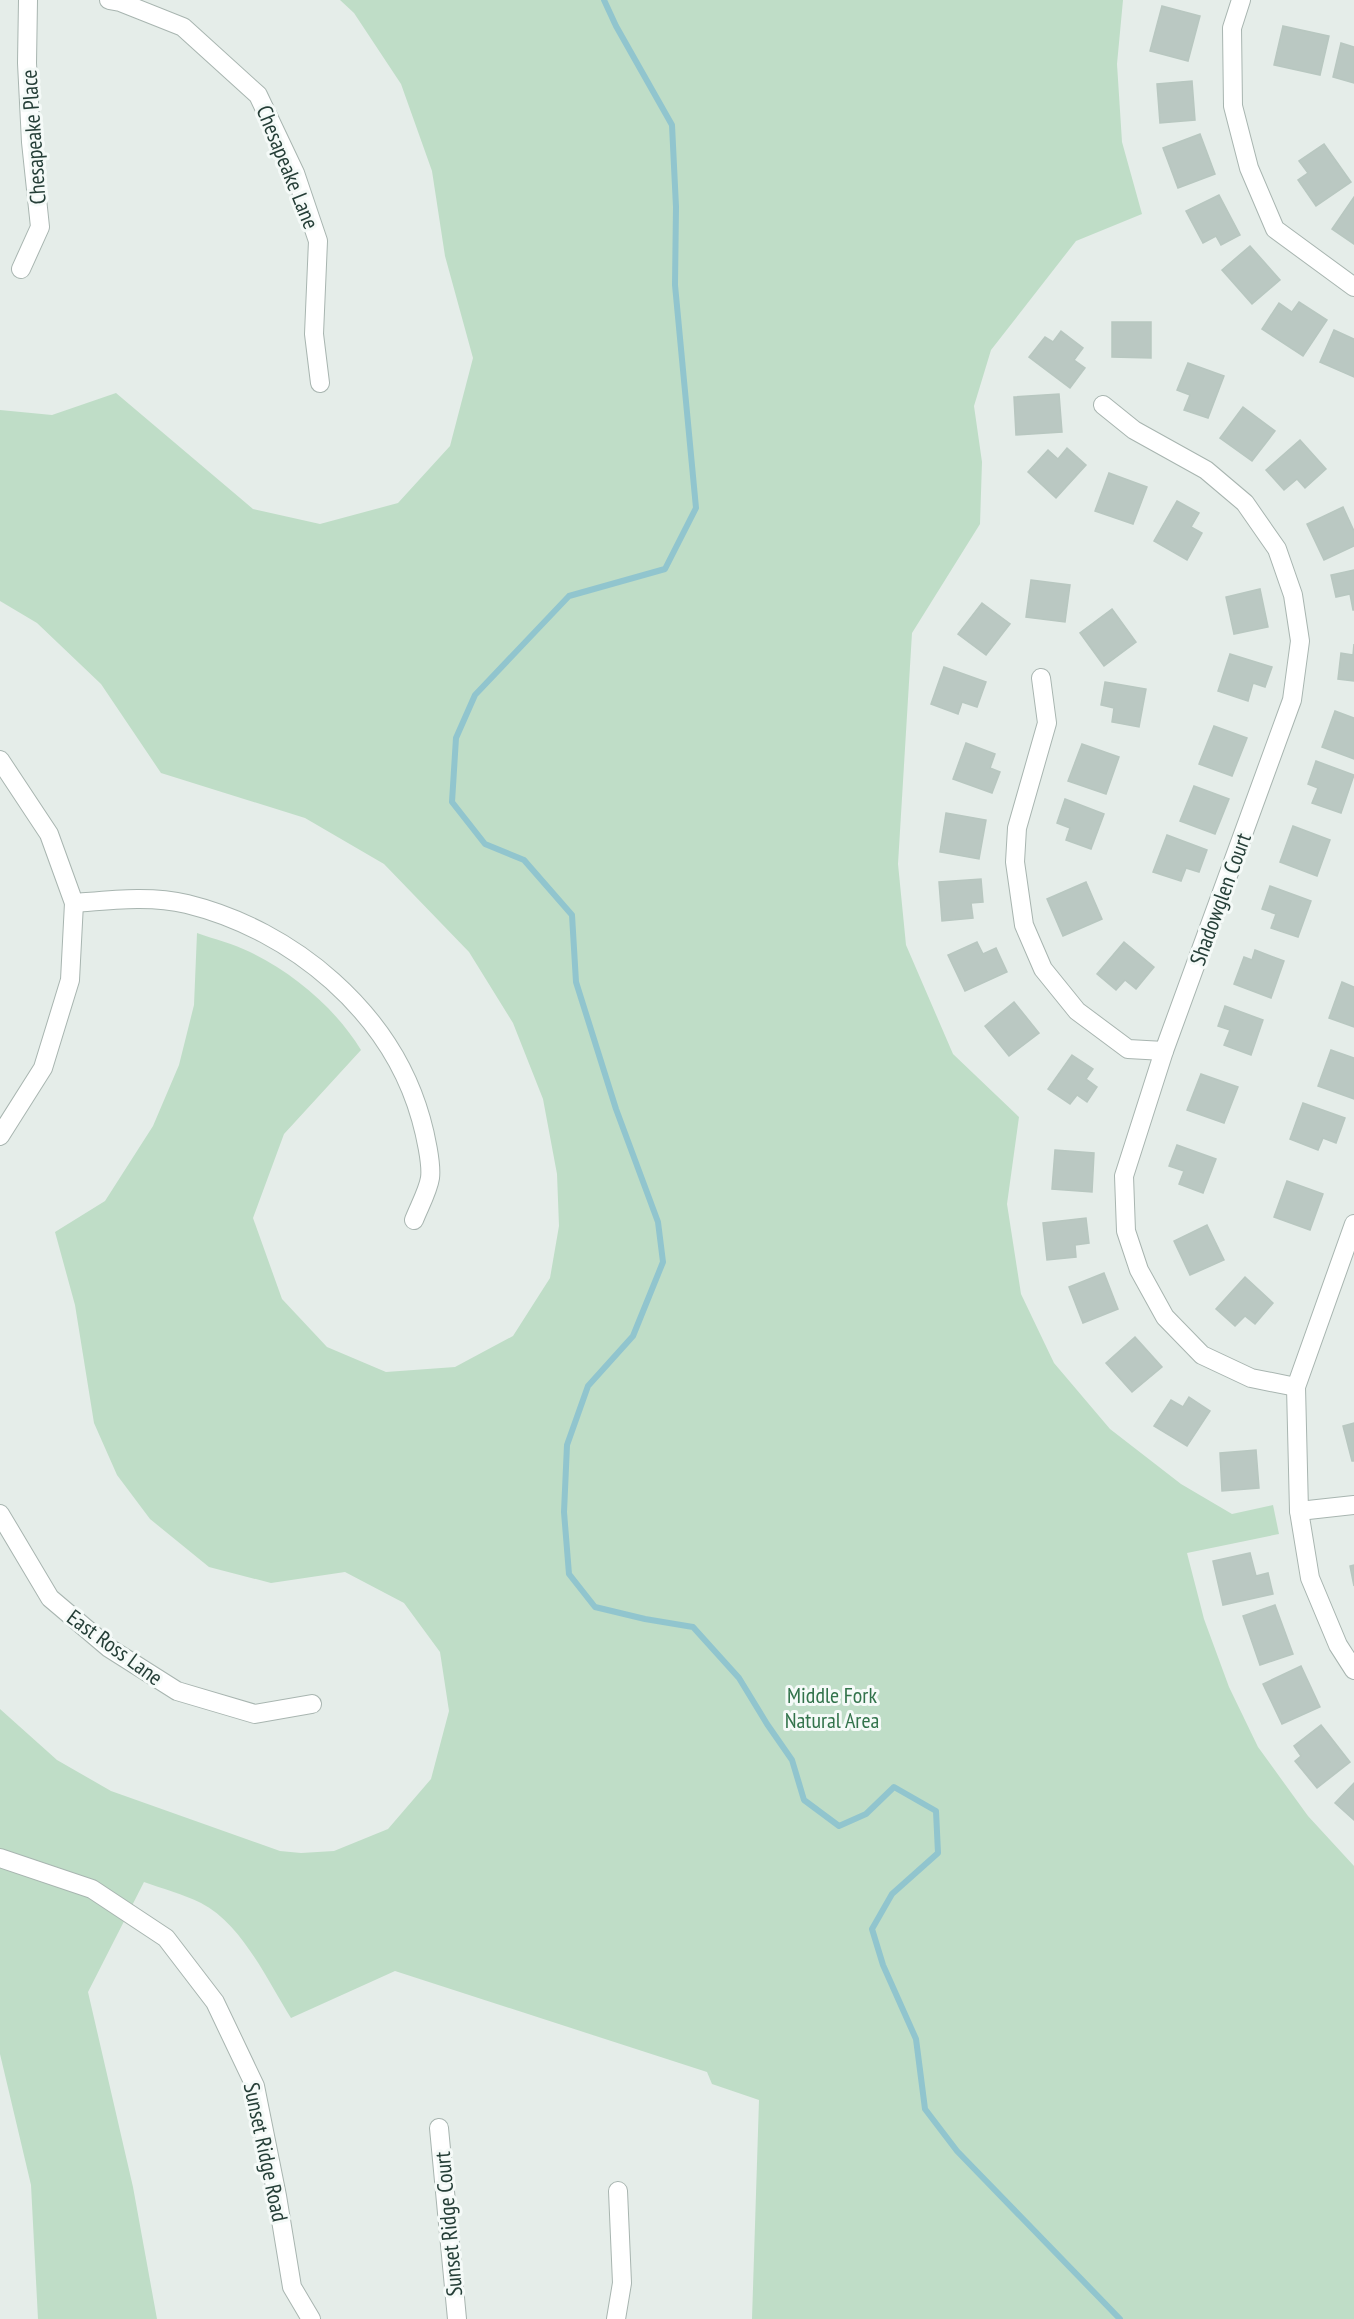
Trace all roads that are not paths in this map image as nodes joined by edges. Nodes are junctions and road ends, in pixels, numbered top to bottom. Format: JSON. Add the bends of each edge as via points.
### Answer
{"nodes":[{"id":1,"x":28,"y":0,"type":"edge"},
{"id":2,"x":109,"y":0,"type":"edge"},
{"id":3,"x":1241,"y":0,"type":"edge"},
{"id":4,"x":21,"y":269,"type":"dead end"},
{"id":5,"x":1354,"y":287,"type":"edge"},
{"id":6,"x":320,"y":383,"type":"dead end"},
{"id":7,"x":1103,"y":405,"type":"dead end"},
{"id":8,"x":1041,"y":678,"type":"dead end"},
{"id":9,"x":0,"y":760,"type":"edge"},
{"id":10,"x":74,"y":903,"type":"junction"},
{"id":11,"x":1164,"y":1051,"type":"junction"},
{"id":12,"x":0,"y":1136,"type":"edge"},
{"id":13,"x":414,"y":1220,"type":"dead end"},
{"id":14,"x":1354,"y":1224,"type":"edge"},
{"id":15,"x":1296,"y":1387,"type":"junction"},
{"id":16,"x":1354,"y":1505,"type":"edge"},
{"id":17,"x":1299,"y":1511,"type":"junction"},
{"id":18,"x":0,"y":1514,"type":"edge"},
{"id":19,"x":1354,"y":1670,"type":"edge"},
{"id":20,"x":312,"y":1704,"type":"dead end"},
{"id":21,"x":0,"y":1858,"type":"edge"},
{"id":22,"x":439,"y":2128,"type":"dead end"},
{"id":23,"x":618,"y":2191,"type":"dead end"},
{"id":24,"x":311,"y":2319,"type":"edge"},
{"id":25,"x":457,"y":2319,"type":"edge"},
{"id":26,"x":616,"y":2319,"type":"edge"}],
"edges":[{"from":1,"to":4,"type":"street","name":"Chesapeake Place","via":[[31,142],[40,227]]},
{"from":2,"to":6,"type":"street","name":"Chesapeake Lane","via":[[183,27],[258,95],[295,173],[318,241],[314,334]]},
{"from":3,"to":5,"type":"street","via":[[1232,28],[1233,106],[1249,168],[1275,229]]},
{"from":7,"to":11,"type":"street","name":"Shadowglen Court","via":[[1134,430],[1206,470],[1245,503],[1277,549],[1293,595],[1300,641],[1292,700]]},
{"from":8,"to":11,"type":"street","via":[[1047,723],[1017,828],[1015,862],[1024,925],[1043,969],[1077,1011],[1128,1049]]},
{"from":9,"to":10,"type":"street","via":[[49,834]]},
{"from":10,"to":12,"type":"street","via":[[70,981],[43,1068]]},
{"from":10,"to":13,"type":"street","via":[[139,898],[186,903],[233,918],[286,944],[330,978],[363,1013],[395,1057],[414,1094],[425,1134],[430,1178]]},
{"from":11,"to":15,"type":"street","name":"Shadowglen Court","via":[[1124,1176],[1126,1231],[1139,1270],[1165,1317],[1202,1355],[1251,1378]]},
{"from":14,"to":15,"type":"street"},
{"from":15,"to":17,"type":"street"},
{"from":16,"to":17,"type":"street"},
{"from":17,"to":19,"type":"street","via":[[1310,1578],[1338,1645]]},
{"from":18,"to":20,"type":"street","name":"East Ross Lane","via":[[50,1598],[109,1648],[177,1691],[255,1714]]},
{"from":21,"to":24,"type":"street","name":"Sunset Ridge Road","via":[[92,1889],[166,1938],[215,2002],[255,2086],[292,2287]]},
{"from":22,"to":25,"type":"street","name":"Sunset Ridge Court"},
{"from":23,"to":26,"type":"street","via":[[622,2283]]}]}
